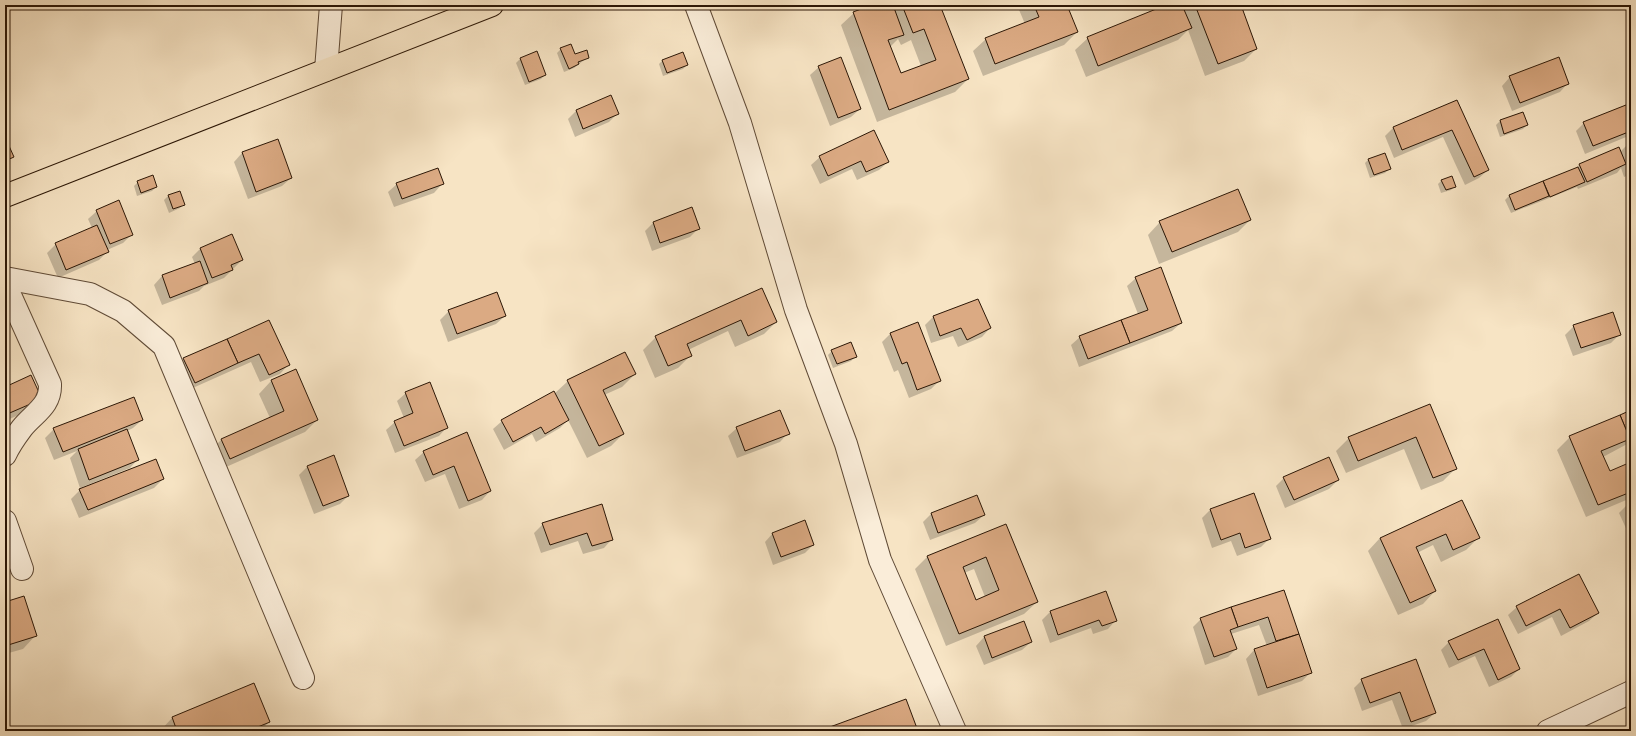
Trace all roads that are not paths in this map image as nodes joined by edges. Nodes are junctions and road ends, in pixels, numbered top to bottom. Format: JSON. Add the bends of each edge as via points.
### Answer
{"nodes":[{"id":1,"x":331,"y":5,"type":"edge"},
{"id":2,"x":492,"y":5,"type":"edge"},
{"id":3,"x":696,"y":5,"type":"edge"},
{"id":4,"x":463,"y":10,"type":"edge"},
{"id":5,"x":326,"y":70,"type":"junction"},
{"id":6,"x":5,"y":196,"type":"edge"},
{"id":7,"x":5,"y":278,"type":"edge"},
{"id":8,"x":5,"y":284,"type":"edge"},
{"id":9,"x":5,"y":455,"type":"edge"},
{"id":10,"x":5,"y":521,"type":"edge"},
{"id":11,"x":22,"y":569,"type":"dead end"},
{"id":12,"x":303,"y":678,"type":"dead end"},
{"id":13,"x":1631,"y":692,"type":"edge"},
{"id":14,"x":955,"y":731,"type":"edge"},
{"id":15,"x":1548,"y":731,"type":"edge"}],
"edges":[{"from":1,"to":5,"type":"street"},
{"from":2,"to":4,"type":"main road"},
{"from":3,"to":14,"type":"street","via":[[740,123],[796,310],[846,444],[880,560]]},
{"from":4,"to":5,"type":"main road"},
{"from":5,"to":6,"type":"main road"},
{"from":7,"to":12,"type":"street","via":[[90,294],[123,311],[164,346]]},
{"from":8,"to":9,"type":"street","via":[[50,384],[50,394],[44,405],[22,428]]},
{"from":10,"to":11,"type":"street"},
{"from":13,"to":15,"type":"street"}]}
